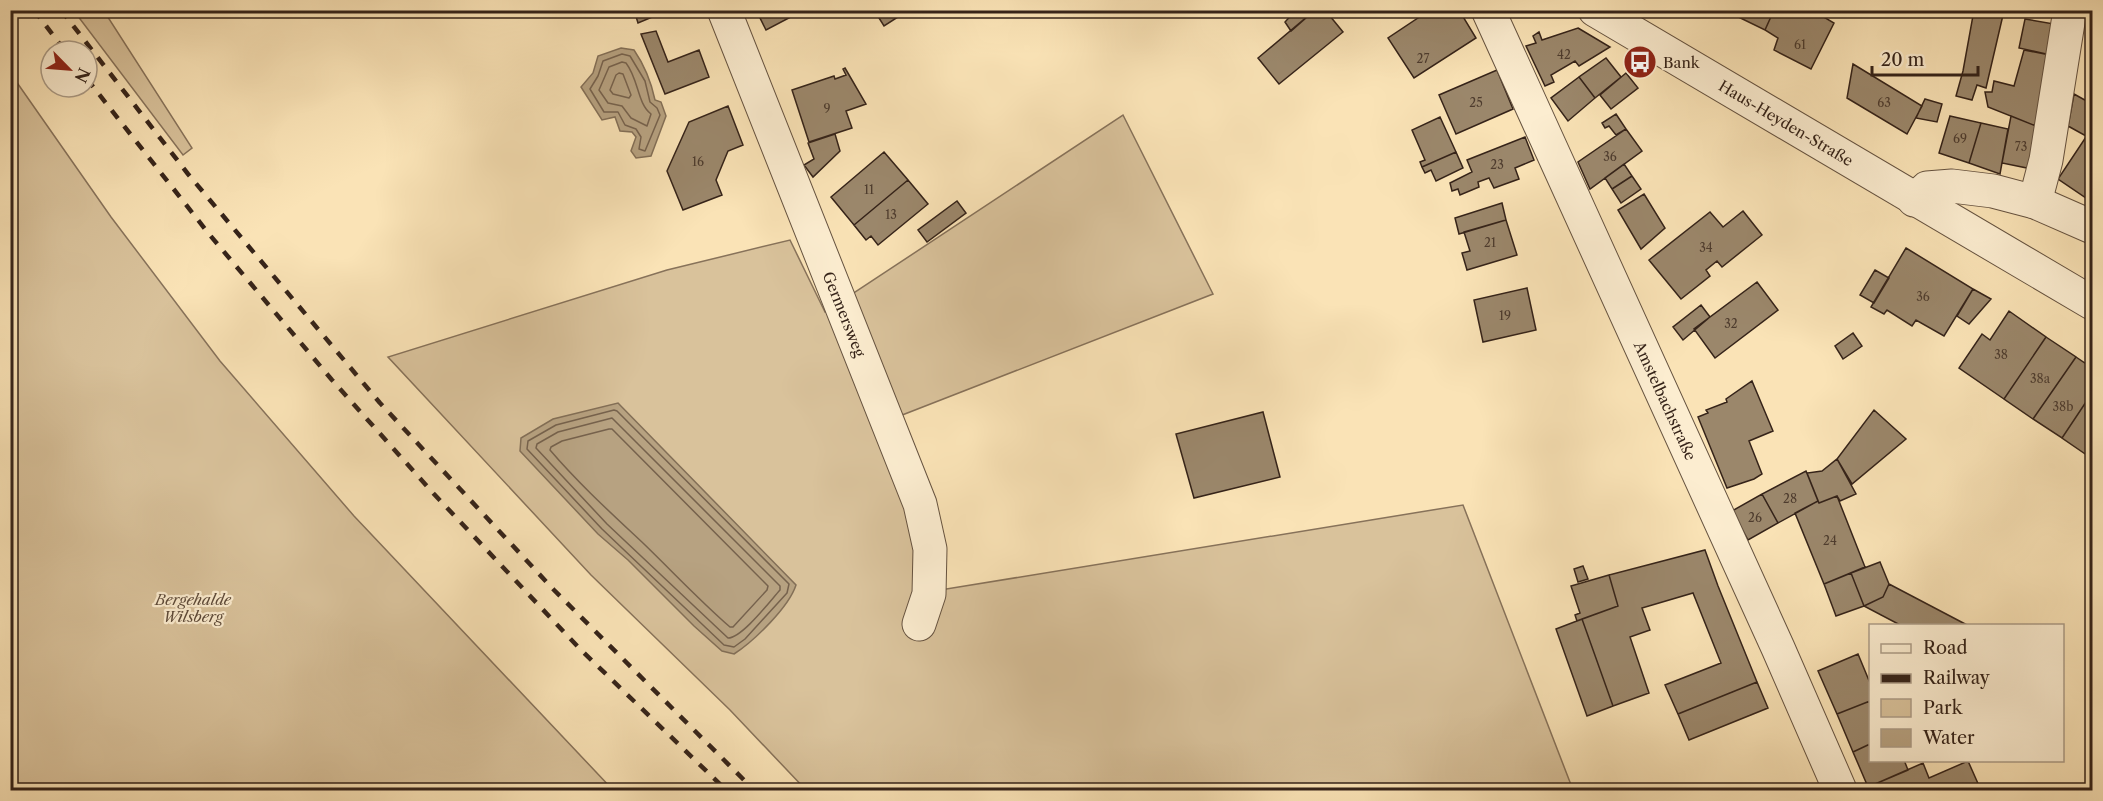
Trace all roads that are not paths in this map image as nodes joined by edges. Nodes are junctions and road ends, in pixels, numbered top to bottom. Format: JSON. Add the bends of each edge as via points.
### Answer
{"nodes":[{"id":1,"x":724,"y":10,"type":"edge"},
{"id":2,"x":1595,"y":10,"type":"edge"},
{"id":3,"x":2070,"y":10,"type":"edge"},
{"id":4,"x":1493,"y":14,"type":"edge"},
{"id":5,"x":1914,"y":200,"type":"junction"},
{"id":6,"x":2035,"y":202,"type":"junction"},
{"id":7,"x":2092,"y":227,"type":"edge"},
{"id":8,"x":2092,"y":303,"type":"edge"},
{"id":9,"x":919,"y":624,"type":"dead end"},
{"id":10,"x":1840,"y":790,"type":"edge"}],
"edges":[{"from":1,"to":9,"type":"street","name":"Germersweg","via":[[920,504],[930,549],[929,594]]},
{"from":2,"to":5,"type":"street","name":"Haus-Heyden-Straße"},
{"from":3,"to":6,"type":"street","via":[[2046,160]]},
{"from":4,"to":10,"type":"street","name":"Amstelbachstraße"},
{"from":5,"to":6,"type":"street","via":[[1927,188],[1952,186]]},
{"from":5,"to":8,"type":"street","name":"Haus-Heyden-Straße"},
{"from":6,"to":7,"type":"street"}]}
